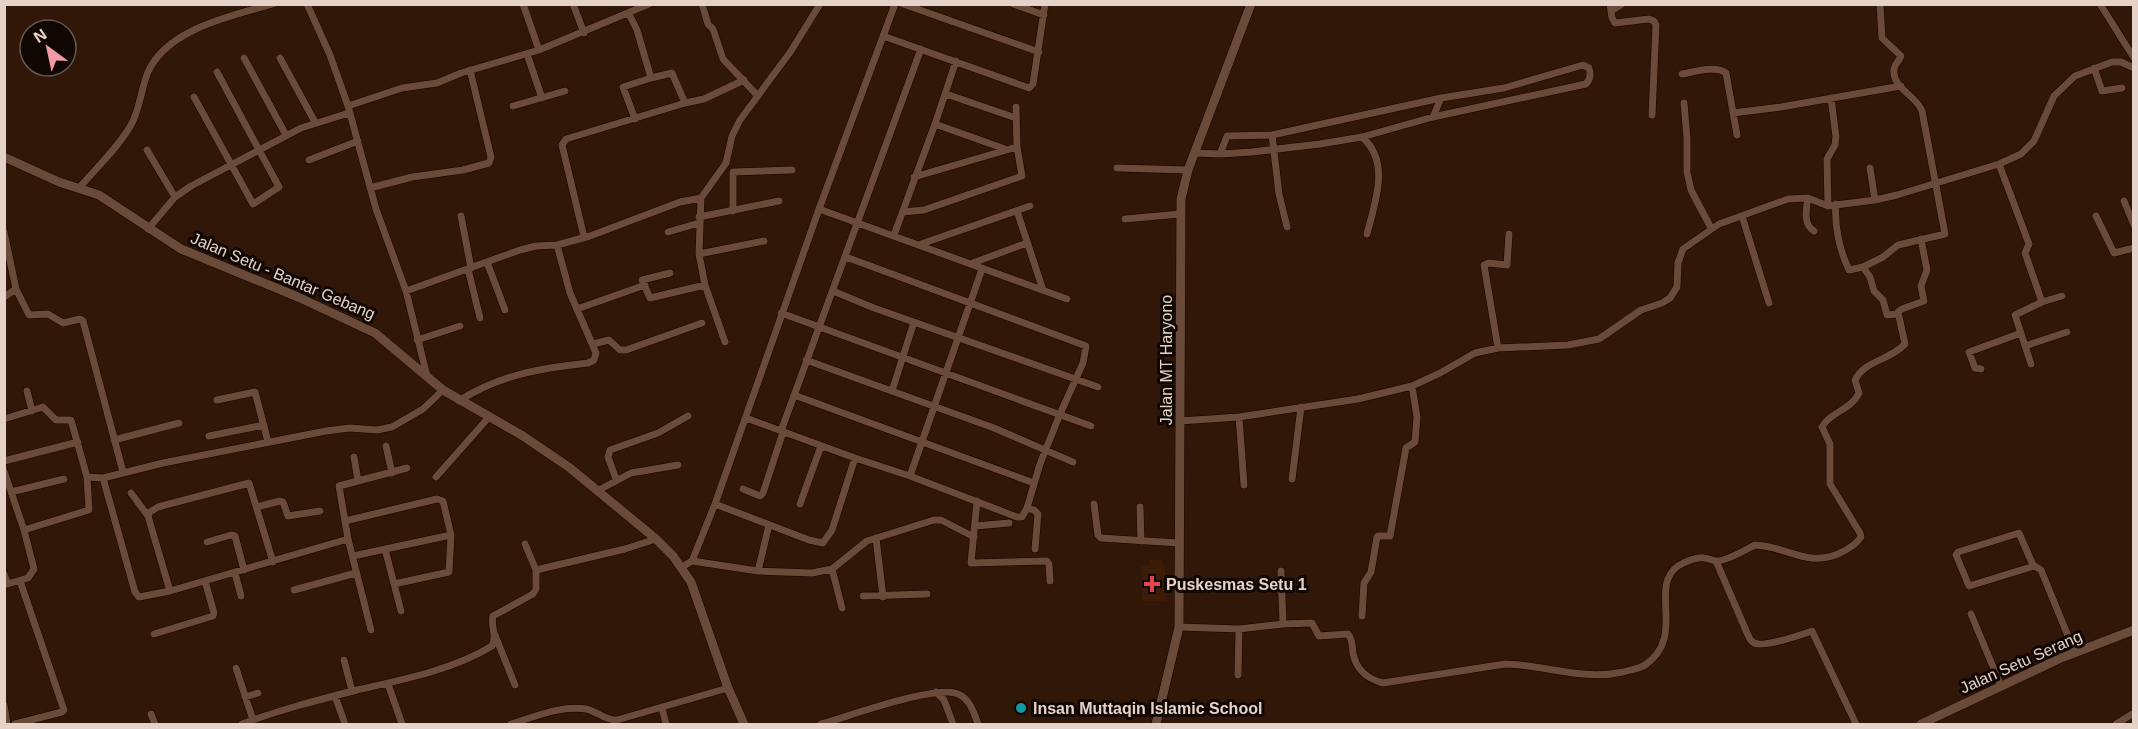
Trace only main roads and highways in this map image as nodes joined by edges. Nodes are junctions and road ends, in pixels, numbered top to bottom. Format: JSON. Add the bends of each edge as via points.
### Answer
{"nodes":[{"id":1,"x":1251,"y":4,"type":"edge"},
{"id":2,"x":4,"y":157,"type":"edge"},
{"id":3,"x":2133,"y":630,"type":"edge"},
{"id":4,"x":1936,"y":721,"type":"edge"},
{"id":5,"x":744,"y":724,"type":"edge"},
{"id":6,"x":1156,"y":724,"type":"edge"},
{"id":7,"x":1921,"y":724,"type":"edge"}],
"edges":[{"from":1,"to":6,"type":"main road","name":"Jalan MT Haryono","via":[[1188,170],[1180,214],[1179,627]]},
{"from":2,"to":5,"type":"main road","name":"Jalan Setu - Bantar Gebang","via":[[99,195],[181,249],[375,333],[459,401],[547,451],[656,539],[682,567]]},
{"from":3,"to":4,"type":"main road","name":"Jalan Setu Serang","via":[[2001,686]]},
{"from":4,"to":7,"type":"main road","name":"Jalan Setu Serang"}]}
